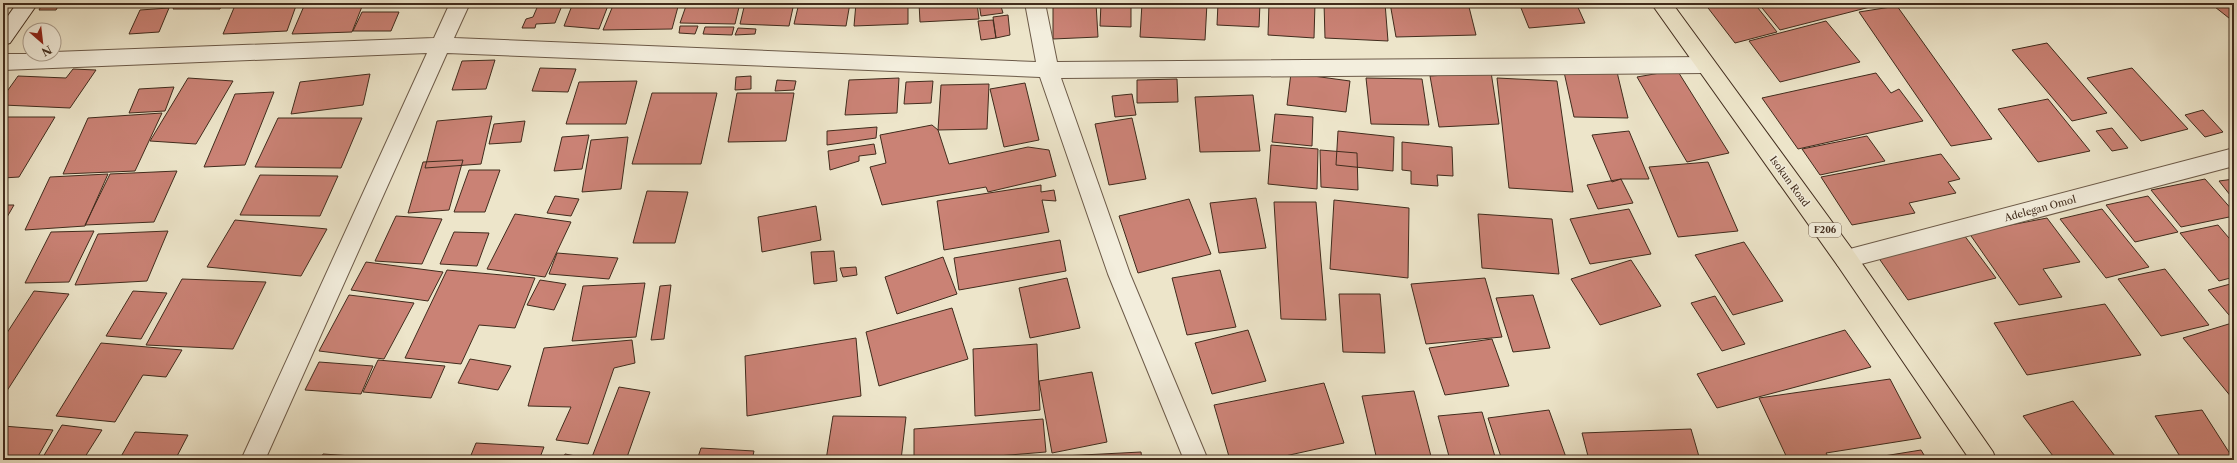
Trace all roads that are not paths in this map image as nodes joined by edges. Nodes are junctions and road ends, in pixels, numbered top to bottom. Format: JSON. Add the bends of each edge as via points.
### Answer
{"nodes":[{"id":1,"x":28,"y":3,"type":"edge"},
{"id":2,"x":460,"y":3,"type":"edge"},
{"id":3,"x":1035,"y":3,"type":"edge"},
{"id":4,"x":1661,"y":3,"type":"edge"},
{"id":5,"x":5,"y":32,"type":"edge"},
{"id":6,"x":439,"y":45,"type":"junction"},
{"id":7,"x":3,"y":62,"type":"edge"},
{"id":8,"x":1705,"y":65,"type":"junction"},
{"id":9,"x":1048,"y":70,"type":"junction"},
{"id":10,"x":2234,"y":157,"type":"edge"},
{"id":11,"x":1846,"y":259,"type":"junction"},
{"id":12,"x":253,"y":460,"type":"edge"},
{"id":13,"x":1196,"y":460,"type":"edge"},
{"id":14,"x":1984,"y":460,"type":"edge"}],
"edges":[{"from":1,"to":5,"type":"street"},
{"from":2,"to":6,"type":"street"},
{"from":3,"to":9,"type":"street"},
{"from":4,"to":8,"type":"main road","name":"Isokun Road","number":"F206"},
{"from":6,"to":7,"type":"street"},
{"from":6,"to":9,"type":"street"},
{"from":6,"to":12,"type":"street"},
{"from":8,"to":9,"type":"street"},
{"from":8,"to":11,"type":"main road","name":"Isokun Road","number":"F206"},
{"from":9,"to":13,"type":"street","via":[[1119,274]]},
{"from":10,"to":11,"type":"street","name":"Adelegan Omol"},
{"from":11,"to":14,"type":"main road","name":"Isokun Road","number":"F206"}]}
